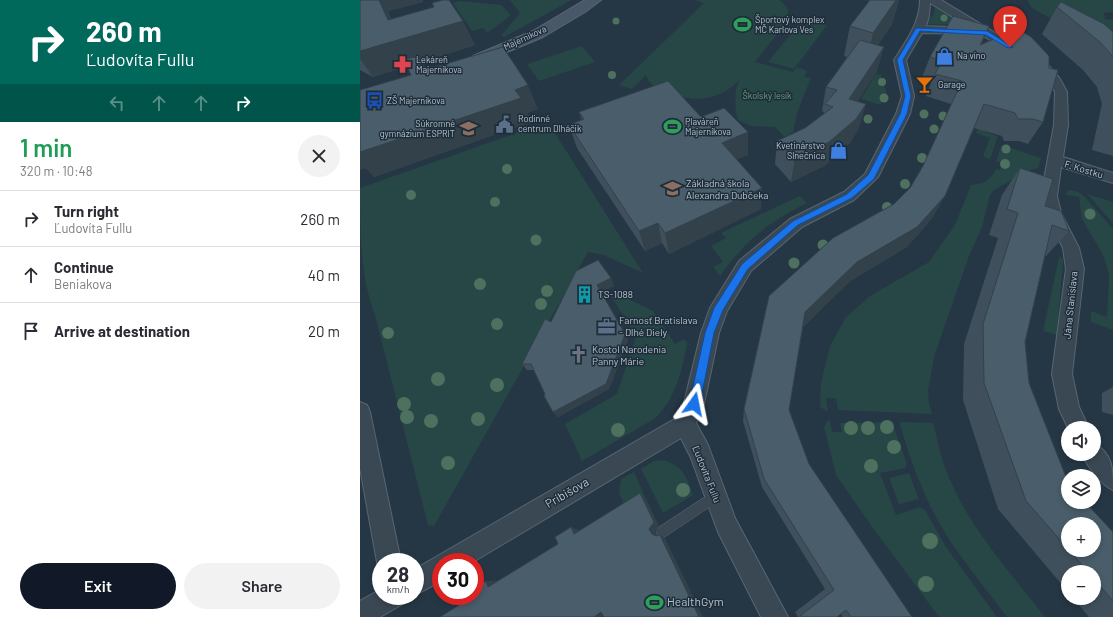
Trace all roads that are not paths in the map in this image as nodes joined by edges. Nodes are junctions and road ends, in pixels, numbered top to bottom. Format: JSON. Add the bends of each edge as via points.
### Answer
{"nodes":[{"id":1,"x":594,"y":0,"type":"edge"},
{"id":2,"x":925,"y":0,"type":"edge"},
{"id":3,"x":933,"y":0,"type":"edge"},
{"id":4,"x":918,"y":29,"type":"junction"},
{"id":5,"x":987,"y":33,"type":"junction"},
{"id":6,"x":468,"y":62,"type":"edge"},
{"id":7,"x":1055,"y":160,"type":"junction"},
{"id":8,"x":1113,"y":178,"type":"edge"},
{"id":9,"x":360,"y":412,"type":"edge"},
{"id":10,"x":1075,"y":421,"type":"edge"},
{"id":11,"x":684,"y":424,"type":"junction"},
{"id":12,"x":1099,"y":461,"type":"edge"},
{"id":13,"x":1113,"y":479,"type":"edge"},
{"id":14,"x":716,"y":496,"type":"junction"},
{"id":15,"x":662,"y":532,"type":"dead end"},
{"id":16,"x":387,"y":553,"type":"edge"},
{"id":17,"x":465,"y":553,"type":"edge"},
{"id":18,"x":377,"y":605,"type":"edge"},
{"id":19,"x":360,"y":615,"type":"edge"},
{"id":20,"x":775,"y":617,"type":"edge"}],
"edges":[{"from":1,"to":6,"type":"street","name":"Majerníkova","via":[[541,32]]},
{"from":2,"to":4,"type":"street","via":[[926,9]]},
{"from":3,"to":5,"type":"street","name":"Jána Stanislava"},
{"from":4,"to":5,"type":"street"},
{"from":4,"to":11,"type":"street","via":[[900,60],[908,96],[903,114],[871,177],[849,196],[796,223],[745,266],[719,308],[710,333],[694,404]]},
{"from":5,"to":7,"type":"street","name":"Jána Stanislava","via":[[1044,68],[1056,82],[1061,92],[1061,125]]},
{"from":7,"to":8,"type":"street","name":"F. Kostku"},
{"from":7,"to":10,"type":"street","name":"Jána Stanislava","via":[[1049,196],[1053,213],[1071,248],[1075,269],[1062,374],[1069,409]]},
{"from":9,"to":16,"type":"street"},
{"from":11,"to":14,"type":"street","name":"Ľudovíta Fullu","via":[[700,453]]},
{"from":11,"to":17,"type":"street","name":"Pribišova"},
{"from":12,"to":13,"type":"street"},
{"from":14,"to":15,"type":"lane"},
{"from":14,"to":20,"type":"street","name":"Ľudovíta Fullu","via":[[726,524]]},
{"from":18,"to":19,"type":"street"}]}
